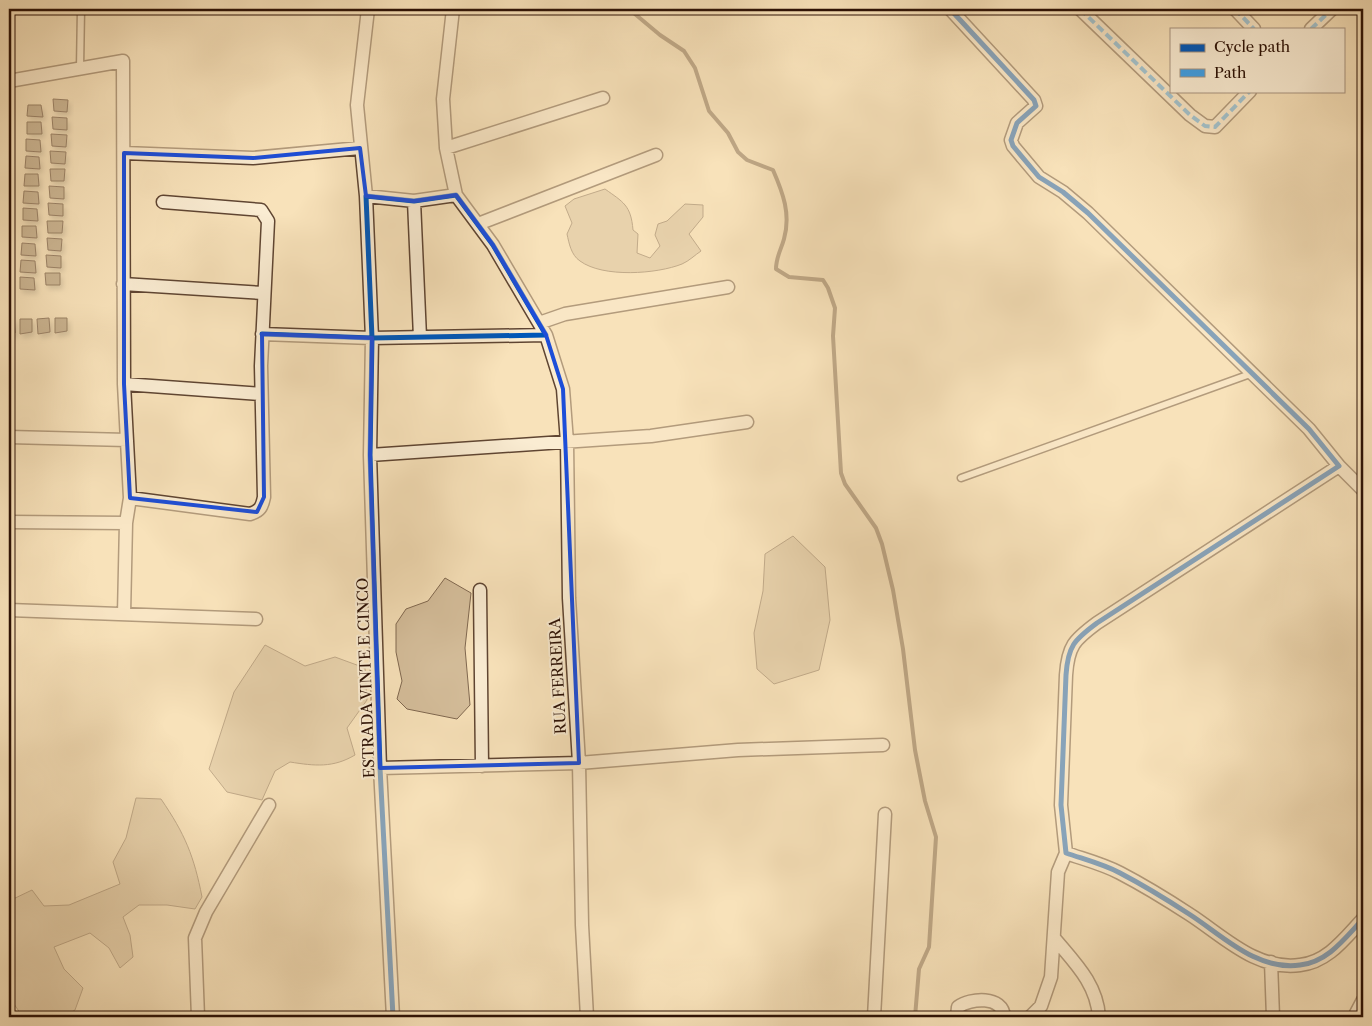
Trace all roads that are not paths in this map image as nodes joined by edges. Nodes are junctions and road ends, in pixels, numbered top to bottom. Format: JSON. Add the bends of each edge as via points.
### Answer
{"nodes":[{"id":1,"x":80,"y":9,"type":"edge"},
{"id":2,"x":368,"y":9,"type":"edge"},
{"id":3,"x":454,"y":9,"type":"edge"},
{"id":4,"x":950,"y":9,"type":"edge"},
{"id":5,"x":1080,"y":9,"type":"edge"},
{"id":6,"x":1235,"y":9,"type":"edge"},
{"id":7,"x":1332,"y":9,"type":"edge"},
{"id":8,"x":1253,"y":28,"type":"edge"},
{"id":9,"x":1312,"y":28,"type":"edge"},
{"id":10,"x":80,"y":68,"type":"junction"},
{"id":11,"x":9,"y":81,"type":"edge"},
{"id":12,"x":1249,"y":92,"type":"edge"},
{"id":13,"x":603,"y":98,"type":"dead end"},
{"id":14,"x":360,"y":148,"type":"junction"},
{"id":15,"x":446,"y":148,"type":"junction"},
{"id":16,"x":124,"y":153,"type":"junction"},
{"id":17,"x":656,"y":156,"type":"dead end"},
{"id":18,"x":456,"y":195,"type":"junction"},
{"id":19,"x":366,"y":196,"type":"junction"},
{"id":20,"x":414,"y":201,"type":"junction"},
{"id":21,"x":163,"y":202,"type":"dead end"},
{"id":22,"x":478,"y":224,"type":"junction"},
{"id":23,"x":123,"y":284,"type":"junction"},
{"id":24,"x":728,"y":287,"type":"dead end"},
{"id":25,"x":263,"y":293,"type":"junction"},
{"id":26,"x":539,"y":323,"type":"junction"},
{"id":27,"x":262,"y":334,"type":"junction"},
{"id":28,"x":546,"y":335,"type":"junction"},
{"id":29,"x":420,"y":337,"type":"junction"},
{"id":30,"x":372,"y":338,"type":"junction"},
{"id":31,"x":1253,"y":374,"type":"junction"},
{"id":32,"x":124,"y":384,"type":"junction"},
{"id":33,"x":261,"y":394,"type":"junction"},
{"id":34,"x":747,"y":422,"type":"dead end"},
{"id":35,"x":9,"y":437,"type":"edge"},
{"id":36,"x":127,"y":440,"type":"junction"},
{"id":37,"x":567,"y":442,"type":"junction"},
{"id":38,"x":370,"y":455,"type":"junction"},
{"id":39,"x":1339,"y":466,"type":"junction"},
{"id":40,"x":961,"y":478,"type":"dead end"},
{"id":41,"x":1363,"y":490,"type":"edge"},
{"id":42,"x":130,"y":498,"type":"junction"},
{"id":43,"x":9,"y":522,"type":"edge"},
{"id":44,"x":126,"y":523,"type":"junction"},
{"id":45,"x":480,"y":590,"type":"dead end"},
{"id":46,"x":9,"y":610,"type":"edge"},
{"id":47,"x":124,"y":614,"type":"junction"},
{"id":48,"x":256,"y":619,"type":"dead end"},
{"id":49,"x":883,"y":745,"type":"dead end"},
{"id":50,"x":579,"y":763,"type":"junction"},
{"id":51,"x":482,"y":766,"type":"junction"},
{"id":52,"x":380,"y":768,"type":"junction"},
{"id":53,"x":269,"y":805,"type":"dead end"},
{"id":54,"x":885,"y":814,"type":"dead end"},
{"id":55,"x":1066,"y":853,"type":"junction"},
{"id":56,"x":1363,"y":919,"type":"edge"},
{"id":57,"x":1055,"y":939,"type":"junction"},
{"id":58,"x":1271,"y":962,"type":"junction"},
{"id":59,"x":1363,"y":1000,"type":"edge"},
{"id":60,"x":198,"y":1017,"type":"edge"},
{"id":61,"x":394,"y":1017,"type":"edge"},
{"id":62,"x":588,"y":1017,"type":"edge"},
{"id":63,"x":874,"y":1017,"type":"edge"},
{"id":64,"x":957,"y":1017,"type":"edge"},
{"id":65,"x":1004,"y":1017,"type":"edge"},
{"id":66,"x":1030,"y":1017,"type":"edge"},
{"id":67,"x":1099,"y":1017,"type":"edge"},
{"id":68,"x":1273,"y":1017,"type":"edge"},
{"id":69,"x":1354,"y":1017,"type":"edge"}],
"edges":[{"from":1,"to":10,"type":"lane"},
{"from":2,"to":14,"type":"street","name":"ESTRADA VINTE E CINCO","via":[[357,105]]},
{"from":3,"to":15,"type":"street","via":[[443,99]]},
{"from":4,"to":31,"type":"street","via":[[1034,100],[1036,106],[1017,123],[1011,140],[1030,169],[1088,213]]},
{"from":5,"to":12,"type":"street","via":[[1205,126],[1215,126]]},
{"from":6,"to":8,"type":"street"},
{"from":7,"to":9,"type":"street"},
{"from":10,"to":11,"type":"street"},
{"from":10,"to":16,"type":"street","via":[[123,60]]},
{"from":13,"to":15,"type":"street"},
{"from":14,"to":16,"type":"street","via":[[253,158]]},
{"from":14,"to":19,"type":"street","name":"ESTRADA VINTE E CINCO"},
{"from":15,"to":18,"type":"street"},
{"from":16,"to":23,"type":"street"},
{"from":17,"to":22,"type":"street"},
{"from":18,"to":20,"type":"street"},
{"from":18,"to":22,"type":"street","name":"RUA FERREIRA"},
{"from":19,"to":20,"type":"street"},
{"from":19,"to":30,"type":"street","name":"ESTRADA VINTE E CINCO"},
{"from":20,"to":29,"type":"street"},
{"from":21,"to":25,"type":"street","via":[[261,210],[268,220]]},
{"from":22,"to":26,"type":"street","name":"RUA FERREIRA"},
{"from":23,"to":25,"type":"street"},
{"from":23,"to":32,"type":"street"},
{"from":24,"to":26,"type":"street","via":[[566,314]]},
{"from":25,"to":27,"type":"street"},
{"from":26,"to":28,"type":"street","name":"RUA FERREIRA"},
{"from":27,"to":30,"type":"street"},
{"from":27,"to":33,"type":"street"},
{"from":28,"to":29,"type":"street"},
{"from":28,"to":37,"type":"street","name":"RUA FERREIRA","via":[[563,389]]},
{"from":29,"to":30,"type":"street"},
{"from":30,"to":38,"type":"street","name":"ESTRADA VINTE E CINCO"},
{"from":31,"to":39,"type":"street","via":[[1309,428]]},
{"from":31,"to":40,"type":"lane"},
{"from":32,"to":33,"type":"street"},
{"from":32,"to":36,"type":"street"},
{"from":33,"to":42,"type":"street","via":[[264,497],[257,512],[250,514]]},
{"from":34,"to":37,"type":"street","via":[[651,436]]},
{"from":35,"to":36,"type":"street"},
{"from":36,"to":42,"type":"street"},
{"from":37,"to":38,"type":"street"},
{"from":37,"to":50,"type":"street","name":"RUA FERREIRA","via":[[569,598]]},
{"from":38,"to":52,"type":"street","name":"ESTRADA VINTE E CINCO"},
{"from":39,"to":41,"type":"street"},
{"from":39,"to":55,"type":"street","via":[[1078,637],[1067,656],[1061,805]]},
{"from":42,"to":44,"type":"street"},
{"from":43,"to":44,"type":"street"},
{"from":44,"to":47,"type":"street"},
{"from":45,"to":51,"type":"street"},
{"from":46,"to":47,"type":"street"},
{"from":47,"to":48,"type":"street"},
{"from":49,"to":50,"type":"street","via":[[738,750]]},
{"from":50,"to":51,"type":"street"},
{"from":50,"to":62,"type":"street","name":"RUA FERREIRA","via":[[582,925]]},
{"from":51,"to":52,"type":"street"},
{"from":52,"to":61,"type":"street","name":"ESTRADA VINTE E CINCO"},
{"from":53,"to":60,"type":"street","via":[[206,912],[195,938]]},
{"from":54,"to":63,"type":"street"},
{"from":55,"to":57,"type":"street","via":[[1058,872]]},
{"from":55,"to":58,"type":"street","via":[[1118,872],[1190,914],[1229,943]]},
{"from":56,"to":58,"type":"street","via":[[1320,960],[1292,966]]},
{"from":57,"to":66,"type":"street","via":[[1051,978],[1041,1006]]},
{"from":57,"to":67,"type":"street","via":[[1088,980],[1098,1000]]},
{"from":58,"to":68,"type":"street"},
{"from":59,"to":69,"type":"street"},
{"from":64,"to":65,"type":"street","via":[[958,1006],[966,1001],[988,1000],[999,1006]]}]}
